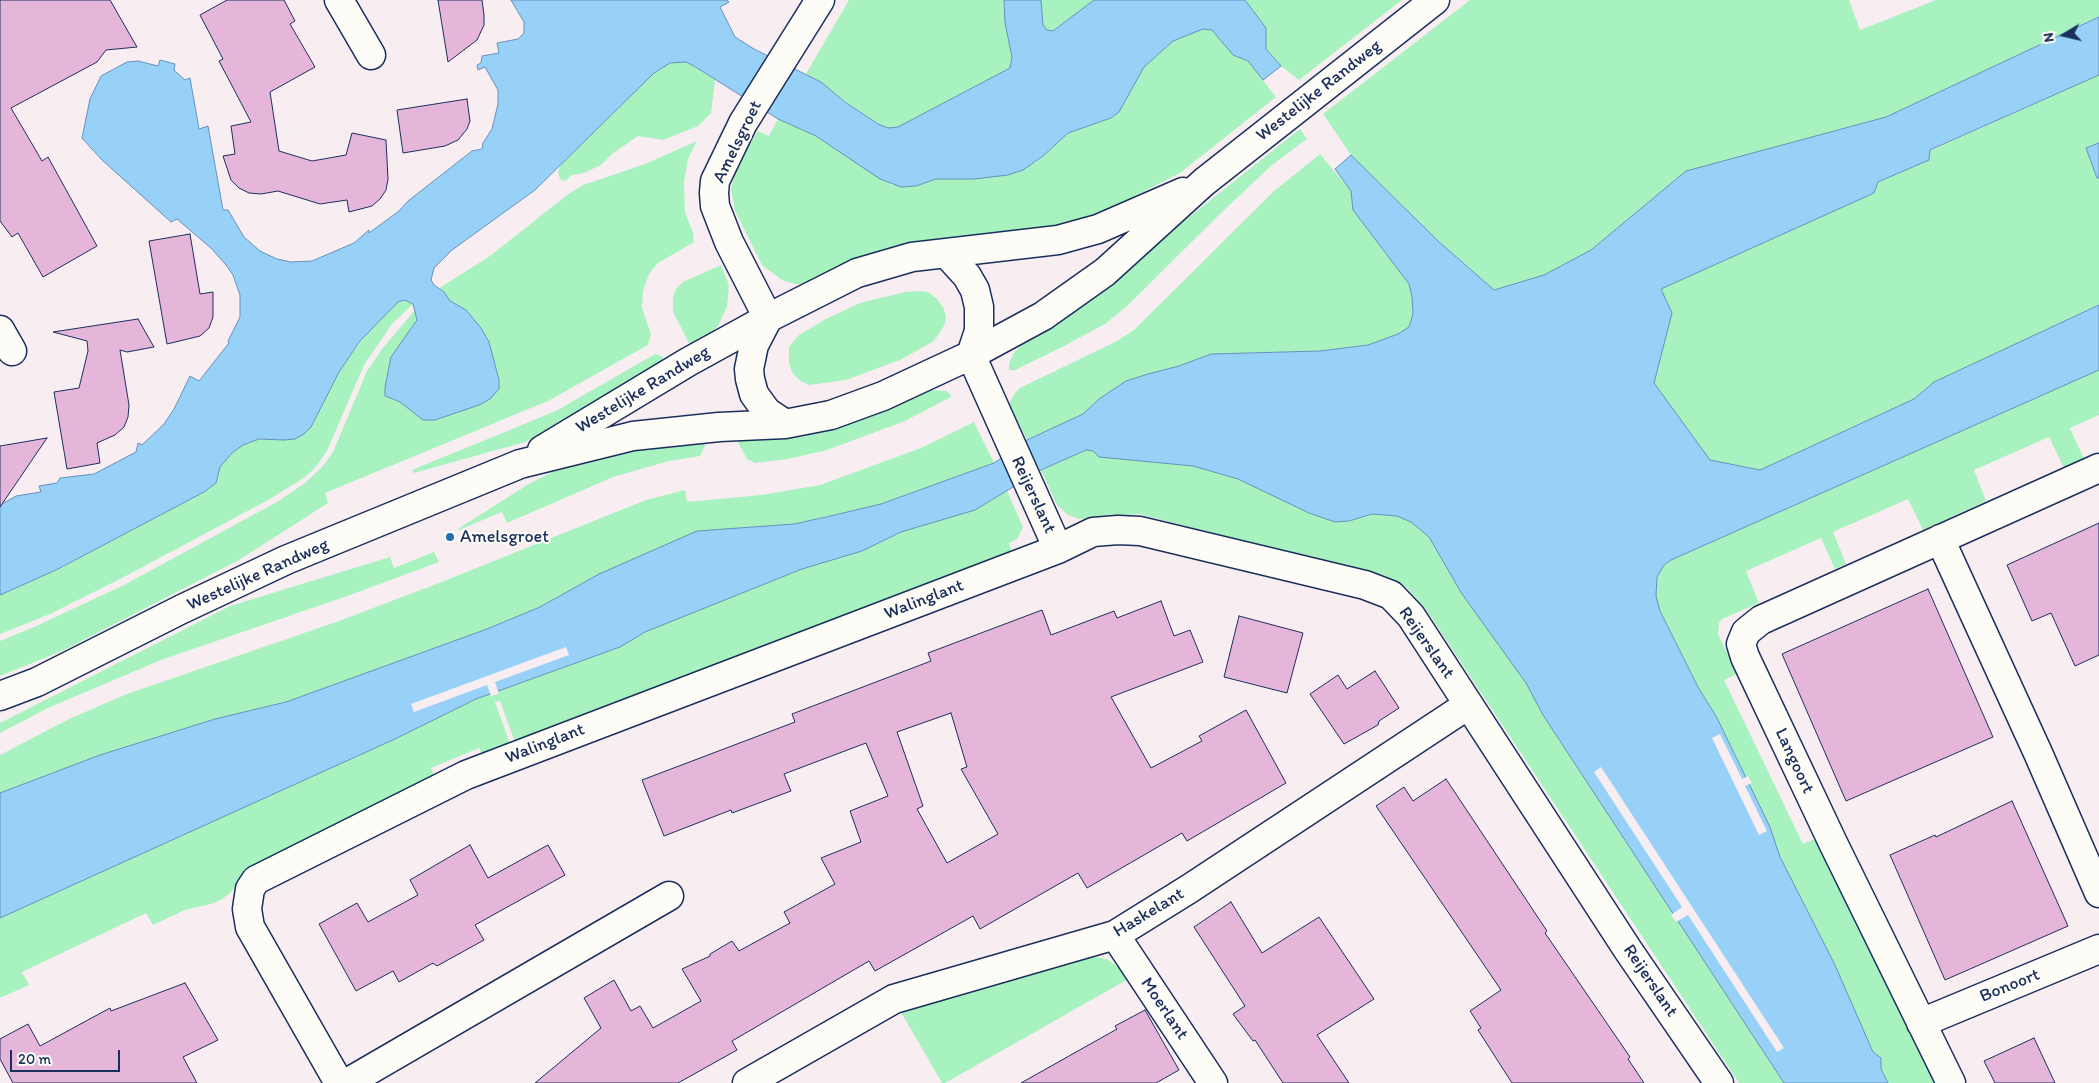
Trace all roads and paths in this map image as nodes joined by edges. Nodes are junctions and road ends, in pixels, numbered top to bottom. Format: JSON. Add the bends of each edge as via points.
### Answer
{"nodes":[{"id":1,"x":339,"y":0,"type":"edge"},
{"id":2,"x":820,"y":0,"type":"edge"},
{"id":3,"x":1435,"y":0,"type":"edge"},
{"id":4,"x":371,"y":55,"type":"dead end"},
{"id":5,"x":1204,"y":182,"type":"junction"},
{"id":6,"x":946,"y":253,"type":"junction"},
{"id":7,"x":768,"y":318,"type":"junction"},
{"id":8,"x":971,"y":355,"type":"junction"},
{"id":9,"x":785,"y":424,"type":"junction"},
{"id":10,"x":520,"y":464,"type":"junction"},
{"id":11,"x":2099,"y":468,"type":"edge"},
{"id":12,"x":1940,"y":539,"type":"junction"},
{"id":13,"x":1058,"y":549,"type":"junction"},
{"id":14,"x":0,"y":696,"type":"edge"},
{"id":15,"x":1468,"y":705,"type":"junction"},
{"id":16,"x":2099,"y":892,"type":"edge"},
{"id":17,"x":669,"y":896,"type":"dead end"},
{"id":18,"x":1115,"y":935,"type":"junction"},
{"id":19,"x":2099,"y":949,"type":"edge"},
{"id":20,"x":1921,"y":1023,"type":"junction"},
{"id":21,"x":339,"y":1083,"type":"edge"},
{"id":22,"x":347,"y":1083,"type":"edge"},
{"id":23,"x":747,"y":1083,"type":"edge"},
{"id":24,"x":1213,"y":1083,"type":"edge"},
{"id":25,"x":1719,"y":1083,"type":"edge"},
{"id":26,"x":1951,"y":1083,"type":"edge"}],
"edges":[{"from":1,"to":4,"type":"street"},
{"from":2,"to":7,"type":"street","name":"Amelsgroet","via":[[743,123],[715,181],[716,206],[728,242]]},
{"from":3,"to":5,"type":"street","name":"Westelijke Randweg"},
{"from":5,"to":6,"type":"street","name":"Westelijke Randweg","via":[[1098,229],[1058,240]]},
{"from":5,"to":8,"type":"street","name":"Westelijke Randweg","via":[[1105,272],[1043,316]]},
{"from":6,"to":7,"type":"street","name":"Westelijke Randweg","via":[[912,257],[857,273]]},
{"from":6,"to":8,"type":"street","via":[[975,290],[979,331]]},
{"from":7,"to":9,"type":"street","via":[[754,345],[750,379],[754,394],[767,412]]},
{"from":7,"to":10,"type":"street","name":"Westelijke Randweg","via":[[688,362]]},
{"from":8,"to":9,"type":"street","name":"Westelijke Randweg","via":[[851,409]]},
{"from":8,"to":13,"type":"street","name":"Reijerslant"},
{"from":9,"to":10,"type":"street","name":"Westelijke Randweg","via":[[633,436]]},
{"from":10,"to":14,"type":"street","name":"Westelijke Randweg","via":[[286,560],[37,682]]},
{"from":11,"to":12,"type":"street","name":"Langoort"},
{"from":12,"to":16,"type":"street"},
{"from":12,"to":20,"type":"street","name":"Langoort","via":[[1760,620],[1746,632],[1741,644]]},
{"from":13,"to":15,"type":"street","name":"Reijerslant","via":[[1092,532],[1140,531],[1365,585],[1391,595],[1411,616]]},
{"from":13,"to":21,"type":"street","name":"Walinglant","via":[[466,775],[256,880],[247,904],[250,927]]},
{"from":15,"to":18,"type":"street","name":"Haskelant"},
{"from":15,"to":25,"type":"street","name":"Reijerslant"},
{"from":17,"to":22,"type":"street"},
{"from":18,"to":23,"type":"street","name":"Haskelant","via":[[894,999]]},
{"from":18,"to":24,"type":"street","name":"Moerlant"},
{"from":19,"to":20,"type":"street","name":"Bonoort"},
{"from":20,"to":26,"type":"street","name":"Langoort"}]}
